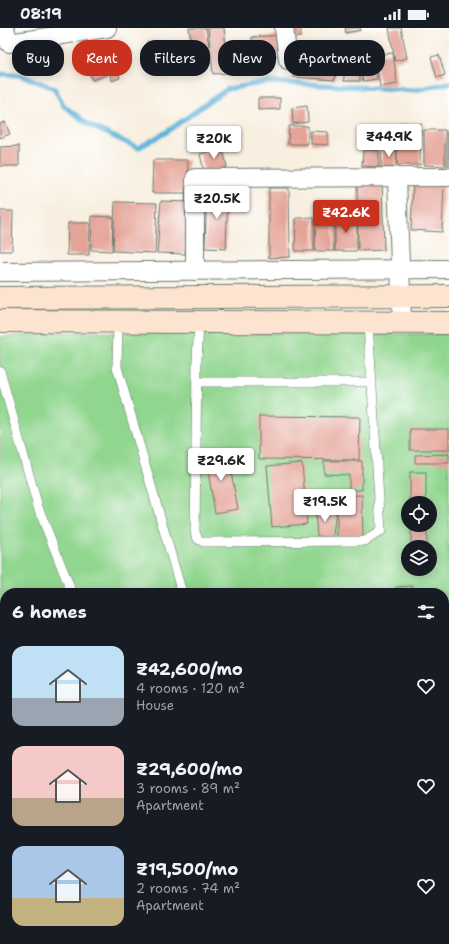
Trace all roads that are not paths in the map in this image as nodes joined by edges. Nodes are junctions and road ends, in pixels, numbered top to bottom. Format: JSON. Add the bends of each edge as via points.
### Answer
{"nodes":[{"id":1,"x":5,"y":28,"type":"edge"},
{"id":2,"x":107,"y":28,"type":"edge"},
{"id":3,"x":284,"y":28,"type":"edge"},
{"id":4,"x":86,"y":30,"type":"edge"},
{"id":5,"x":35,"y":33,"type":"edge"},
{"id":6,"x":286,"y":40,"type":"edge"},
{"id":7,"x":449,"y":177,"type":"edge"},
{"id":8,"x":398,"y":178,"type":"junction"},
{"id":9,"x":449,"y":269,"type":"edge"},
{"id":10,"x":400,"y":270,"type":"junction"},
{"id":11,"x":195,"y":271,"type":"junction"},
{"id":12,"x":0,"y":272,"type":"edge"},
{"id":13,"x":367,"y":296,"type":"junction"},
{"id":14,"x":401,"y":296,"type":"junction"},
{"id":15,"x":449,"y":296,"type":"edge"},
{"id":16,"x":0,"y":298,"type":"edge"},
{"id":17,"x":115,"y":298,"type":"junction"},
{"id":18,"x":0,"y":321,"type":"edge"},
{"id":19,"x":118,"y":321,"type":"junction"},
{"id":20,"x":199,"y":322,"type":"junction"},
{"id":21,"x":368,"y":323,"type":"junction"},
{"id":22,"x":402,"y":323,"type":"junction"},
{"id":23,"x":449,"y":323,"type":"edge"},
{"id":24,"x":0,"y":371,"type":"edge"},
{"id":25,"x":197,"y":382,"type":"junction"},
{"id":26,"x":372,"y":382,"type":"junction"},
{"id":27,"x":70,"y":588,"type":"edge"},
{"id":28,"x":181,"y":588,"type":"edge"}],
"edges":[{"from":1,"to":5,"type":"street","via":[[9,43]]},
{"from":2,"to":4,"type":"street"},
{"from":3,"to":6,"type":"street"},
{"from":4,"to":5,"type":"street"},
{"from":7,"to":8,"type":"street"},
{"from":8,"to":10,"type":"street"},
{"from":8,"to":11,"type":"street","via":[[195,178]]},
{"from":9,"to":10,"type":"street"},
{"from":10,"to":11,"type":"street"},
{"from":10,"to":14,"type":"street"},
{"from":11,"to":12,"type":"street"},
{"from":13,"to":14,"type":"main road"},
{"from":13,"to":17,"type":"main road"},
{"from":13,"to":21,"type":"main road"},
{"from":14,"to":15,"type":"main road"},
{"from":14,"to":22,"type":"street"},
{"from":16,"to":17,"type":"main road"},
{"from":17,"to":19,"type":"main road"},
{"from":18,"to":19,"type":"main road"},
{"from":19,"to":20,"type":"main road"},
{"from":19,"to":28,"type":"lane","via":[[116,367]]},
{"from":20,"to":21,"type":"main road"},
{"from":20,"to":25,"type":"lane"},
{"from":21,"to":22,"type":"main road"},
{"from":21,"to":26,"type":"lane"},
{"from":22,"to":23,"type":"main road"},
{"from":24,"to":27,"type":"lane","via":[[38,507]]},
{"from":25,"to":26,"type":"lane"},
{"from":25,"to":26,"type":"lane","via":[[195,532],[198,539],[203,542],[365,541],[381,532]]}]}
